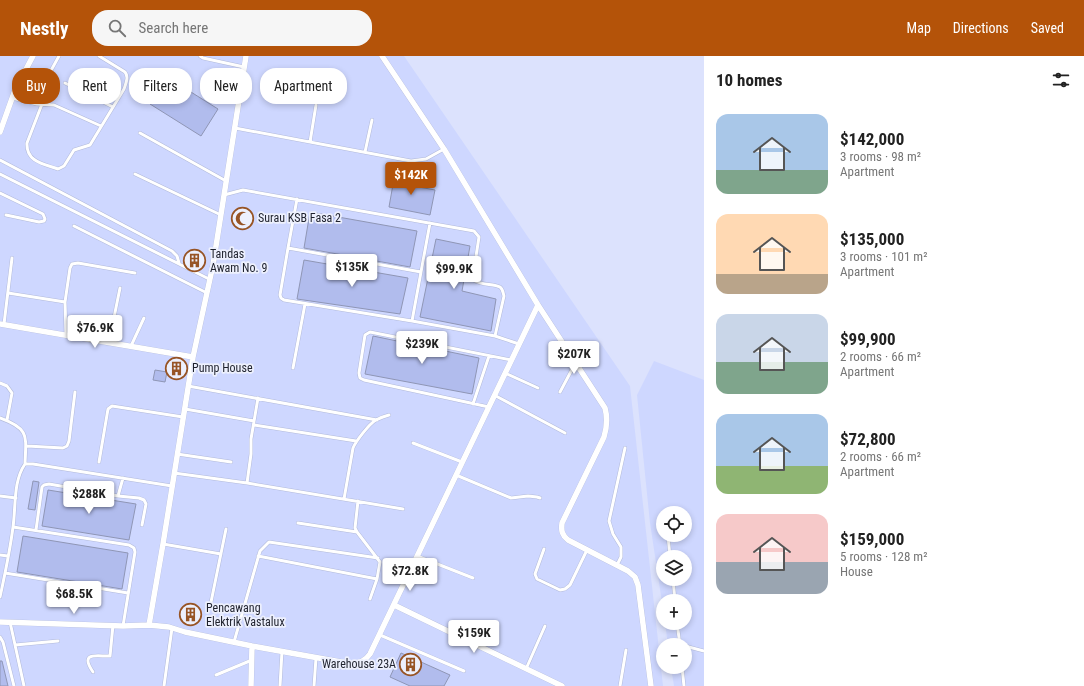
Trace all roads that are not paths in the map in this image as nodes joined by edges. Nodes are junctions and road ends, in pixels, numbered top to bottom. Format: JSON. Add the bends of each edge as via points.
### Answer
{"nodes":[{"id":1,"x":33,"y":56,"type":"edge"},
{"id":2,"x":59,"y":56,"type":"edge"},
{"id":3,"x":99,"y":56,"type":"edge"},
{"id":4,"x":200,"y":56,"type":"edge"},
{"id":5,"x":246,"y":56,"type":"edge"},
{"id":6,"x":382,"y":56,"type":"edge"},
{"id":7,"x":244,"y":67,"type":"junction"},
{"id":8,"x":27,"y":68,"type":"edge"},
{"id":9,"x":52,"y":68,"type":"edge"},
{"id":10,"x":65,"y":83,"type":"dead end"},
{"id":11,"x":12,"y":98,"type":"edge"},
{"id":12,"x":42,"y":104,"type":"joint"},
{"id":13,"x":316,"y":105,"type":"dead end"},
{"id":14,"x":112,"y":108,"type":"junction"},
{"id":15,"x":372,"y":120,"type":"dead end"},
{"id":16,"x":101,"y":126,"type":"junction"},
{"id":17,"x":235,"y":128,"type":"junction"},
{"id":18,"x":0,"y":132,"type":"edge"},
{"id":19,"x":140,"y":133,"type":"dead end"},
{"id":20,"x":310,"y":142,"type":"junction"},
{"id":21,"x":444,"y":149,"type":"junction"},
{"id":22,"x":365,"y":152,"type":"junction"},
{"id":23,"x":0,"y":160,"type":"edge"},
{"id":24,"x":0,"y":174,"type":"edge"},
{"id":25,"x":135,"y":174,"type":"dead end"},
{"id":26,"x":226,"y":181,"type":"junction"},
{"id":27,"x":0,"y":193,"type":"edge"},
{"id":28,"x":224,"y":195,"type":"junction"},
{"id":29,"x":296,"y":199,"type":"junction"},
{"id":30,"x":6,"y":215,"type":"dead end"},
{"id":31,"x":221,"y":215,"type":"junction"},
{"id":32,"x":430,"y":223,"type":"junction"},
{"id":33,"x":74,"y":226,"type":"dead end"},
{"id":34,"x":288,"y":248,"type":"junction"},
{"id":35,"x":12,"y":258,"type":"dead end"},
{"id":36,"x":178,"y":263,"type":"junction"},
{"id":37,"x":421,"y":272,"type":"junction"},
{"id":38,"x":135,"y":273,"type":"dead end"},
{"id":39,"x":210,"y":279,"type":"junction"},
{"id":40,"x":120,"y":288,"type":"dead end"},
{"id":41,"x":8,"y":293,"type":"junction"},
{"id":42,"x":207,"y":293,"type":"junction"},
{"id":43,"x":66,"y":302,"type":"junction"},
{"id":44,"x":305,"y":304,"type":"junction"},
{"id":45,"x":538,"y":306,"type":"junction"},
{"id":46,"x":144,"y":318,"type":"dead end"},
{"id":47,"x":412,"y":320,"type":"junction"},
{"id":48,"x":2,"y":324,"type":"edge"},
{"id":49,"x":66,"y":335,"type":"junction"},
{"id":50,"x":495,"y":336,"type":"junction"},
{"id":51,"x":109,"y":342,"type":"junction"},
{"id":52,"x":519,"y":344,"type":"junction"},
{"id":53,"x":132,"y":346,"type":"junction"},
{"id":54,"x":489,"y":356,"type":"junction"},
{"id":55,"x":193,"y":357,"type":"junction"},
{"id":56,"x":511,"y":360,"type":"junction"},
{"id":57,"x":576,"y":362,"type":"junction"},
{"id":58,"x":294,"y":368,"type":"dead end"},
{"id":59,"x":505,"y":373,"type":"junction"},
{"id":60,"x":0,"y":383,"type":"edge"},
{"id":61,"x":188,"y":386,"type":"junction"},
{"id":62,"x":538,"y":388,"type":"dead end"},
{"id":63,"x":75,"y":392,"type":"dead end"},
{"id":64,"x":560,"y":392,"type":"dead end"},
{"id":65,"x":494,"y":395,"type":"junction"},
{"id":66,"x":258,"y":398,"type":"junction"},
{"id":67,"x":473,"y":404,"type":"junction"},
{"id":68,"x":489,"y":407,"type":"junction"},
{"id":69,"x":184,"y":409,"type":"junction"},
{"id":70,"x":388,"y":415,"type":"dead end"},
{"id":71,"x":183,"y":417,"type":"junction"},
{"id":72,"x":0,"y":418,"type":"edge"},
{"id":73,"x":7,"y":420,"type":"junction"},
{"id":74,"x":377,"y":420,"type":"junction"},
{"id":75,"x":254,"y":423,"type":"junction"},
{"id":76,"x":565,"y":433,"type":"dead end"},
{"id":77,"x":356,"y":441,"type":"junction"},
{"id":78,"x":412,"y":443,"type":"dead end"},
{"id":79,"x":27,"y":446,"type":"junction"},
{"id":80,"x":625,"y":448,"type":"dead end"},
{"id":81,"x":177,"y":454,"type":"junction"},
{"id":82,"x":99,"y":462,"type":"dead end"},
{"id":83,"x":231,"y":462,"type":"dead end"},
{"id":84,"x":462,"y":462,"type":"junction"},
{"id":85,"x":25,"y":464,"type":"junction"},
{"id":86,"x":174,"y":473,"type":"junction"},
{"id":87,"x":456,"y":475,"type":"junction"},
{"id":88,"x":123,"y":478,"type":"junction"},
{"id":89,"x":247,"y":483,"type":"junction"},
{"id":90,"x":172,"y":486,"type":"junction"},
{"id":91,"x":0,"y":496,"type":"edge"},
{"id":92,"x":118,"y":496,"type":"junction"},
{"id":93,"x":16,"y":498,"type":"junction"},
{"id":94,"x":540,"y":498,"type":"dead end"},
{"id":95,"x":344,"y":499,"type":"junction"},
{"id":96,"x":358,"y":502,"type":"junction"},
{"id":97,"x":403,"y":509,"type":"dead end"},
{"id":98,"x":298,"y":523,"type":"dead end"},
{"id":99,"x":142,"y":525,"type":"dead end"},
{"id":100,"x":14,"y":527,"type":"junction"},
{"id":101,"x":226,"y":529,"type":"dead end"},
{"id":102,"x":36,"y":530,"type":"junction"},
{"id":103,"x":357,"y":532,"type":"junction"},
{"id":104,"x":163,"y":544,"type":"junction"},
{"id":105,"x":544,"y":549,"type":"dead end"},
{"id":106,"x":587,"y":550,"type":"junction"},
{"id":107,"x":221,"y":554,"type":"junction"},
{"id":108,"x":0,"y":555,"type":"edge"},
{"id":109,"x":8,"y":556,"type":"junction"},
{"id":110,"x":258,"y":556,"type":"junction"},
{"id":111,"x":417,"y":556,"type":"junction"},
{"id":112,"x":378,"y":558,"type":"junction"},
{"id":113,"x":617,"y":565,"type":"junction"},
{"id":114,"x":5,"y":573,"type":"junction"},
{"id":115,"x":473,"y":578,"type":"dead end"},
{"id":116,"x":377,"y":579,"type":"junction"},
{"id":117,"x":128,"y":593,"type":"junction"},
{"id":118,"x":0,"y":597,"type":"edge"},
{"id":119,"x":370,"y":599,"type":"dead end"},
{"id":120,"x":394,"y":605,"type":"junction"},
{"id":121,"x":210,"y":607,"type":"dead end"},
{"id":122,"x":0,"y":622,"type":"edge"},
{"id":123,"x":10,"y":622,"type":"junction"},
{"id":124,"x":113,"y":625,"type":"junction"},
{"id":125,"x":149,"y":625,"type":"junction"},
{"id":126,"x":123,"y":626,"type":"junction"},
{"id":127,"x":546,"y":626,"type":"dead end"},
{"id":128,"x":172,"y":628,"type":"junction"},
{"id":129,"x":380,"y":635,"type":"junction"},
{"id":130,"x":0,"y":637,"type":"edge"},
{"id":131,"x":58,"y":641,"type":"dead end"},
{"id":132,"x":234,"y":642,"type":"junction"},
{"id":133,"x":15,"y":645,"type":"junction"},
{"id":134,"x":252,"y":646,"type":"junction"},
{"id":135,"x":692,"y":648,"type":"edge"},
{"id":136,"x":626,"y":650,"type":"dead end"},
{"id":137,"x":282,"y":651,"type":"junction"},
{"id":138,"x":704,"y":651,"type":"edge"},
{"id":139,"x":316,"y":658,"type":"junction"},
{"id":140,"x":252,"y":660,"type":"junction"},
{"id":141,"x":526,"y":669,"type":"junction"},
{"id":142,"x":464,"y":671,"type":"dead end"},
{"id":143,"x":93,"y":672,"type":"dead end"},
{"id":144,"x":683,"y":674,"type":"edge"},
{"id":145,"x":216,"y":675,"type":"dead end"},
{"id":146,"x":14,"y":686,"type":"edge"},
{"id":147,"x":24,"y":686,"type":"edge"},
{"id":148,"x":164,"y":686,"type":"edge"},
{"id":149,"x":251,"y":686,"type":"edge"},
{"id":150,"x":280,"y":686,"type":"edge"},
{"id":151,"x":314,"y":686,"type":"edge"},
{"id":152,"x":562,"y":686,"type":"edge"},
{"id":153,"x":620,"y":686,"type":"edge"},
{"id":154,"x":651,"y":686,"type":"edge"},
{"id":155,"x":684,"y":686,"type":"edge"}],
"edges":[{"from":1,"to":8,"type":"street"},
{"from":2,"to":9,"type":"lane"},
{"from":3,"to":14,"type":"lane","via":[[127,74],[124,89]]},
{"from":4,"to":7,"type":"lane"},
{"from":5,"to":7,"type":"street"},
{"from":6,"to":21,"type":"street"},
{"from":7,"to":17,"type":"street"},
{"from":10,"to":14,"type":"lane"},
{"from":11,"to":18,"type":"street"},
{"from":12,"to":16,"type":"lane","via":[[54,105]]},
{"from":12,"to":16,"type":"lane","via":[[27,149],[35,160],[58,169],[64,166],[74,150],[90,145]]},
{"from":13,"to":20,"type":"lane"},
{"from":14,"to":16,"type":"lane"},
{"from":15,"to":22,"type":"lane"},
{"from":17,"to":20,"type":"lane"},
{"from":17,"to":26,"type":"street"},
{"from":19,"to":26,"type":"lane"},
{"from":20,"to":22,"type":"lane"},
{"from":21,"to":22,"type":"lane","via":[[418,161]]},
{"from":21,"to":45,"type":"street"},
{"from":23,"to":36,"type":"lane","via":[[172,251],[177,256]]},
{"from":24,"to":36,"type":"lane"},
{"from":25,"to":31,"type":"lane"},
{"from":26,"to":28,"type":"street"},
{"from":27,"to":30,"type":"lane","via":[[43,214],[45,219],[39,222]]},
{"from":28,"to":29,"type":"lane","via":[[243,190]]},
{"from":28,"to":31,"type":"street"},
{"from":29,"to":32,"type":"lane"},
{"from":29,"to":34,"type":"lane"},
{"from":31,"to":39,"type":"street"},
{"from":32,"to":37,"type":"lane"},
{"from":32,"to":50,"type":"lane","via":[[474,231],[479,237],[473,276],[475,281],[500,287],[504,296]]},
{"from":33,"to":42,"type":"lane"},
{"from":34,"to":37,"type":"lane"},
{"from":34,"to":44,"type":"lane","via":[[280,295],[284,300]]},
{"from":35,"to":41,"type":"lane"},
{"from":36,"to":39,"type":"lane"},
{"from":37,"to":47,"type":"lane"},
{"from":38,"to":43,"type":"lane","via":[[72,264]]},
{"from":39,"to":42,"type":"street"},
{"from":40,"to":51,"type":"lane"},
{"from":41,"to":43,"type":"lane"},
{"from":41,"to":48,"type":"lane"},
{"from":42,"to":55,"type":"street"},
{"from":43,"to":49,"type":"lane"},
{"from":44,"to":47,"type":"lane"},
{"from":44,"to":58,"type":"lane"},
{"from":45,"to":52,"type":"street"},
{"from":45,"to":57,"type":"street"},
{"from":46,"to":53,"type":"lane"},
{"from":47,"to":50,"type":"lane"},
{"from":48,"to":49,"type":"street"},
{"from":49,"to":51,"type":"street"},
{"from":50,"to":52,"type":"lane"},
{"from":51,"to":53,"type":"street"},
{"from":52,"to":56,"type":"street"},
{"from":53,"to":55,"type":"street"},
{"from":54,"to":56,"type":"lane"},
{"from":54,"to":67,"type":"lane"},
{"from":54,"to":67,"type":"lane","via":[[370,332],[364,338],[360,378]]},
{"from":55,"to":61,"type":"street"},
{"from":56,"to":59,"type":"street"},
{"from":57,"to":64,"type":"lane"},
{"from":57,"to":106,"type":"street","via":[[600,398],[607,417],[604,437],[562,523],[563,536]]},
{"from":59,"to":62,"type":"lane"},
{"from":59,"to":65,"type":"street"},
{"from":60,"to":73,"type":"lane","via":[[7,386],[12,393]]},
{"from":61,"to":66,"type":"lane"},
{"from":61,"to":69,"type":"street"},
{"from":63,"to":79,"type":"lane","via":[[67,446]]},
{"from":65,"to":68,"type":"street"},
{"from":65,"to":76,"type":"lane"},
{"from":66,"to":74,"type":"lane"},
{"from":66,"to":75,"type":"lane"},
{"from":67,"to":68,"type":"lane"},
{"from":68,"to":84,"type":"street"},
{"from":69,"to":71,"type":"street"},
{"from":69,"to":75,"type":"lane"},
{"from":70,"to":74,"type":"lane"},
{"from":71,"to":81,"type":"street"},
{"from":71,"to":82,"type":"lane","via":[[112,406],[108,409]]},
{"from":72,"to":73,"type":"lane"},
{"from":73,"to":79,"type":"lane","via":[[23,430]]},
{"from":74,"to":77,"type":"lane"},
{"from":75,"to":77,"type":"lane"},
{"from":75,"to":89,"type":"lane"},
{"from":77,"to":95,"type":"lane"},
{"from":78,"to":84,"type":"lane"},
{"from":79,"to":85,"type":"lane"},
{"from":80,"to":113,"type":"lane","via":[[609,521],[621,548],[621,557]]},
{"from":81,"to":83,"type":"lane"},
{"from":81,"to":86,"type":"street"},
{"from":84,"to":87,"type":"street"},
{"from":85,"to":88,"type":"lane"},
{"from":85,"to":93,"type":"lane","via":[[21,471]]},
{"from":86,"to":89,"type":"lane"},
{"from":86,"to":90,"type":"street"},
{"from":87,"to":94,"type":"lane","via":[[511,498]]},
{"from":87,"to":111,"type":"street"},
{"from":88,"to":90,"type":"lane"},
{"from":88,"to":92,"type":"lane"},
{"from":89,"to":95,"type":"lane"},
{"from":90,"to":104,"type":"street"},
{"from":91,"to":93,"type":"lane"},
{"from":92,"to":99,"type":"lane","via":[[144,500],[146,504]]},
{"from":92,"to":102,"type":"lane","via":[[44,485]]},
{"from":93,"to":100,"type":"lane"},
{"from":95,"to":96,"type":"lane"},
{"from":96,"to":97,"type":"lane"},
{"from":96,"to":103,"type":"lane"},
{"from":98,"to":103,"type":"lane"},
{"from":100,"to":102,"type":"lane"},
{"from":100,"to":109,"type":"lane"},
{"from":101,"to":107,"type":"lane"},
{"from":102,"to":117,"type":"lane","via":[[129,545],[134,548]]},
{"from":103,"to":112,"type":"lane"},
{"from":104,"to":107,"type":"lane"},
{"from":104,"to":125,"type":"street"},
{"from":105,"to":106,"type":"lane","via":[[534,574],[537,579],[560,590],[570,585]]},
{"from":106,"to":113,"type":"street"},
{"from":107,"to":121,"type":"lane"},
{"from":108,"to":109,"type":"lane"},
{"from":109,"to":114,"type":"lane"},
{"from":110,"to":112,"type":"lane","via":[[269,542]]},
{"from":110,"to":116,"type":"lane"},
{"from":110,"to":132,"type":"lane"},
{"from":111,"to":115,"type":"lane"},
{"from":111,"to":120,"type":"street"},
{"from":112,"to":116,"type":"lane","via":[[380,562]]},
{"from":113,"to":154,"type":"street","via":[[635,577],[638,585]]},
{"from":114,"to":117,"type":"lane"},
{"from":114,"to":118,"type":"lane"},
{"from":116,"to":119,"type":"lane"},
{"from":117,"to":126,"type":"lane"},
{"from":120,"to":129,"type":"street"},
{"from":120,"to":141,"type":"street"},
{"from":122,"to":123,"type":"street"},
{"from":123,"to":124,"type":"street"},
{"from":123,"to":133,"type":"lane"},
{"from":124,"to":126,"type":"street"},
{"from":124,"to":143,"type":"lane","via":[[110,656],[91,656],[88,663]]},
{"from":125,"to":126,"type":"street"},
{"from":125,"to":128,"type":"street"},
{"from":127,"to":141,"type":"lane"},
{"from":128,"to":132,"type":"street"},
{"from":128,"to":148,"type":"lane"},
{"from":129,"to":139,"type":"street","via":[[370,654],[360,662],[352,664]]},
{"from":129,"to":142,"type":"lane"},
{"from":130,"to":146,"type":"lane"},
{"from":131,"to":133,"type":"lane"},
{"from":132,"to":134,"type":"street"},
{"from":133,"to":147,"type":"lane"},
{"from":134,"to":137,"type":"street"},
{"from":134,"to":140,"type":"street"},
{"from":135,"to":138,"type":"lane"},
{"from":136,"to":153,"type":"lane"},
{"from":137,"to":139,"type":"street"},
{"from":137,"to":150,"type":"lane"},
{"from":139,"to":151,"type":"lane"},
{"from":140,"to":145,"type":"lane"},
{"from":140,"to":149,"type":"street"},
{"from":141,"to":152,"type":"street"},
{"from":144,"to":155,"type":"lane"}]}
